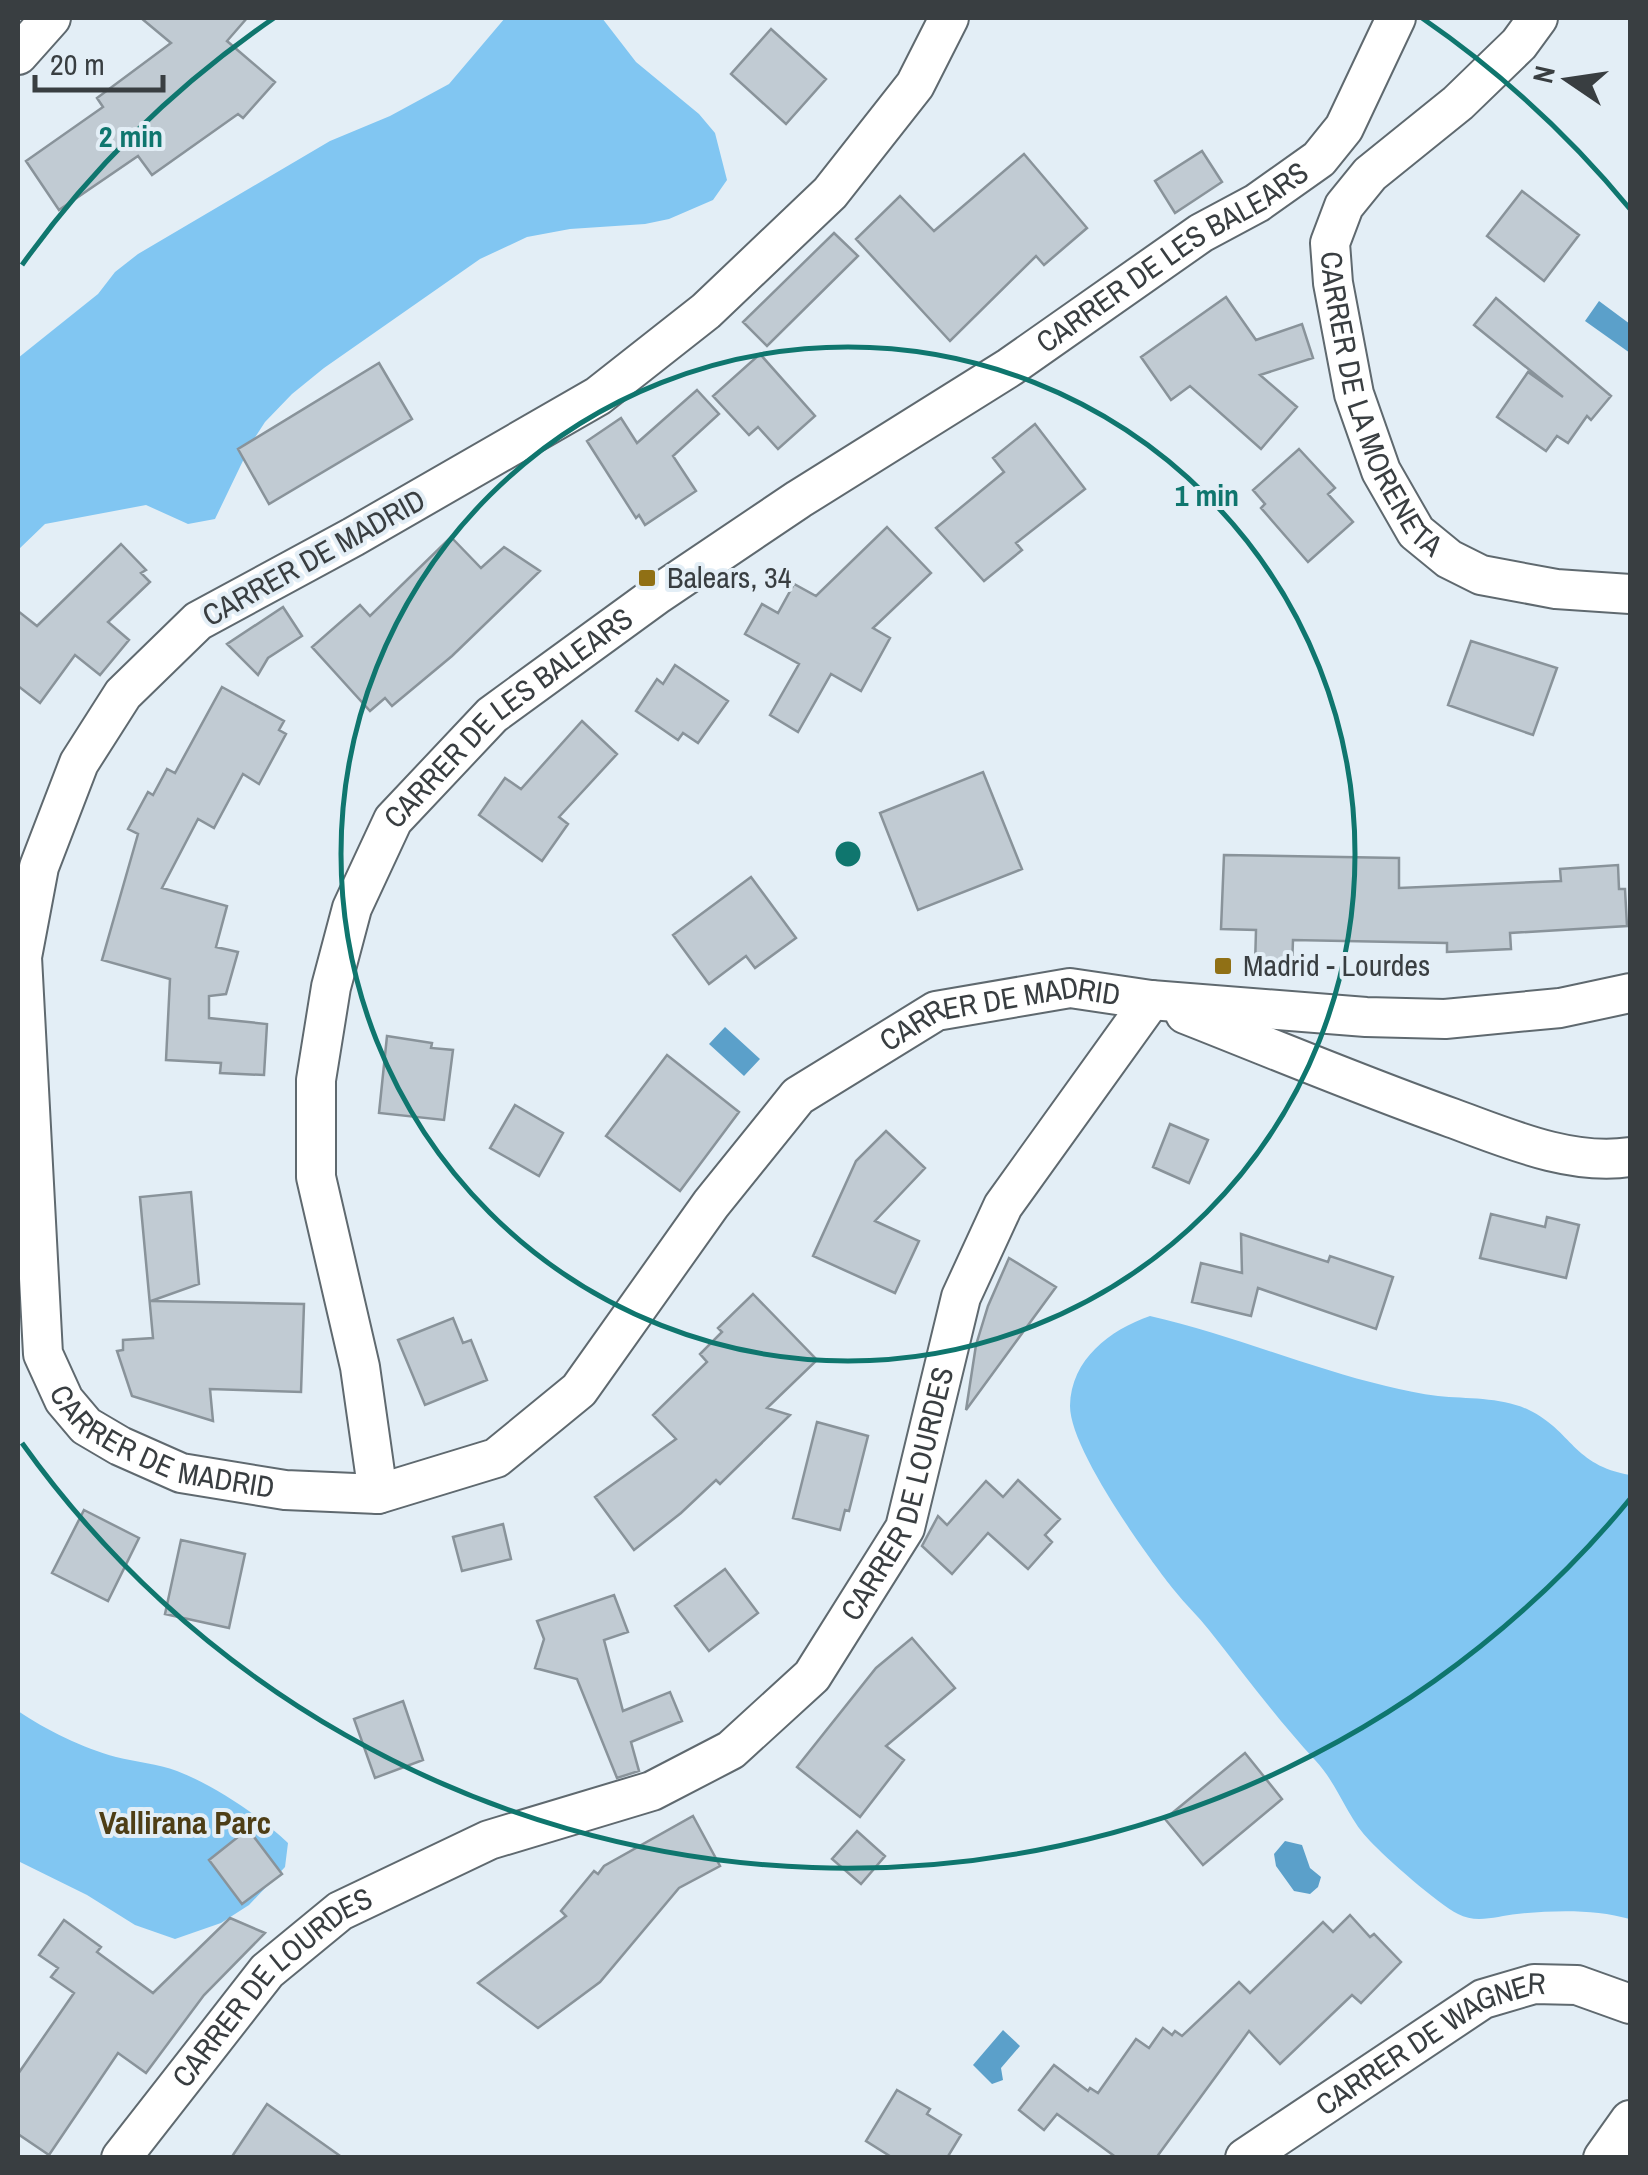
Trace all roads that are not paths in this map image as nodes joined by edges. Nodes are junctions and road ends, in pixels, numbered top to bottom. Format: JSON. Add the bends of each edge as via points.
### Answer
{"nodes":[{"id":1,"x":51,"y":18,"type":"edge"},
{"id":2,"x":948,"y":18,"type":"edge"},
{"id":3,"x":1396,"y":18,"type":"edge"},
{"id":4,"x":1538,"y":18,"type":"edge"},
{"id":5,"x":18,"y":54,"type":"edge"},
{"id":6,"x":1303,"y":170,"type":"junction"},
{"id":7,"x":1344,"y":206,"type":"junction"},
{"id":8,"x":1630,"y":594,"type":"edge"},
{"id":9,"x":1630,"y":993,"type":"edge"},
{"id":10,"x":1151,"y":1000,"type":"junction"},
{"id":11,"x":1630,"y":1157,"type":"edge"},
{"id":12,"x":378,"y":1494,"type":"junction"},
{"id":13,"x":1630,"y":2004,"type":"edge"},
{"id":14,"x":1630,"y":2120,"type":"edge"},
{"id":15,"x":121,"y":2158,"type":"edge"},
{"id":16,"x":1246,"y":2158,"type":"edge"},
{"id":17,"x":1603,"y":2158,"type":"edge"}],
"edges":[{"from":1,"to":5,"type":"street"},
{"from":2,"to":12,"type":"street","name":"CARRER DE MADRID","via":[[915,84],[830,193],[706,311],[598,396],[198,621],[123,694],[72,780],[39,866],[22,957],[43,1354],[64,1400],[86,1426],[182,1473],[285,1490]]},
{"from":3,"to":6,"type":"street","name":"CARRER DE LES BALEARS","via":[[1344,128]]},
{"from":4,"to":7,"type":"street","name":"CARRER DE LA MORENETA","via":[[1520,44],[1370,174]]},
{"from":6,"to":7,"type":"street"},
{"from":6,"to":12,"type":"street","name":"CARRER DE LES BALEARS","via":[[658,594],[492,715],[393,820],[352,908],[316,1080],[316,1177],[360,1367]]},
{"from":7,"to":8,"type":"street","name":"CARRER DE LA MORENETA","via":[[1330,244],[1354,394],[1380,471],[1416,532],[1481,574]]},
{"from":9,"to":10,"type":"street","name":"CARRER DE MADRID","via":[[1560,1008],[1445,1019]]},
{"from":10,"to":11,"type":"street","via":[[1537,1148]]},
{"from":10,"to":12,"type":"street","name":"CARRER DE MADRID","via":[[1070,988],[936,1011],[798,1096],[578,1390],[496,1458]]},
{"from":10,"to":15,"type":"street","name":"CARRER DE LOURDES","via":[[1003,1206],[961,1297],[904,1528],[812,1676],[731,1750],[652,1790],[489,1840],[340,1911],[268,1970]]},
{"from":13,"to":16,"type":"street","name":"CARRER DE WAGNER","via":[[1577,1985],[1534,1984],[1483,1999]]},
{"from":14,"to":17,"type":"street"}]}
